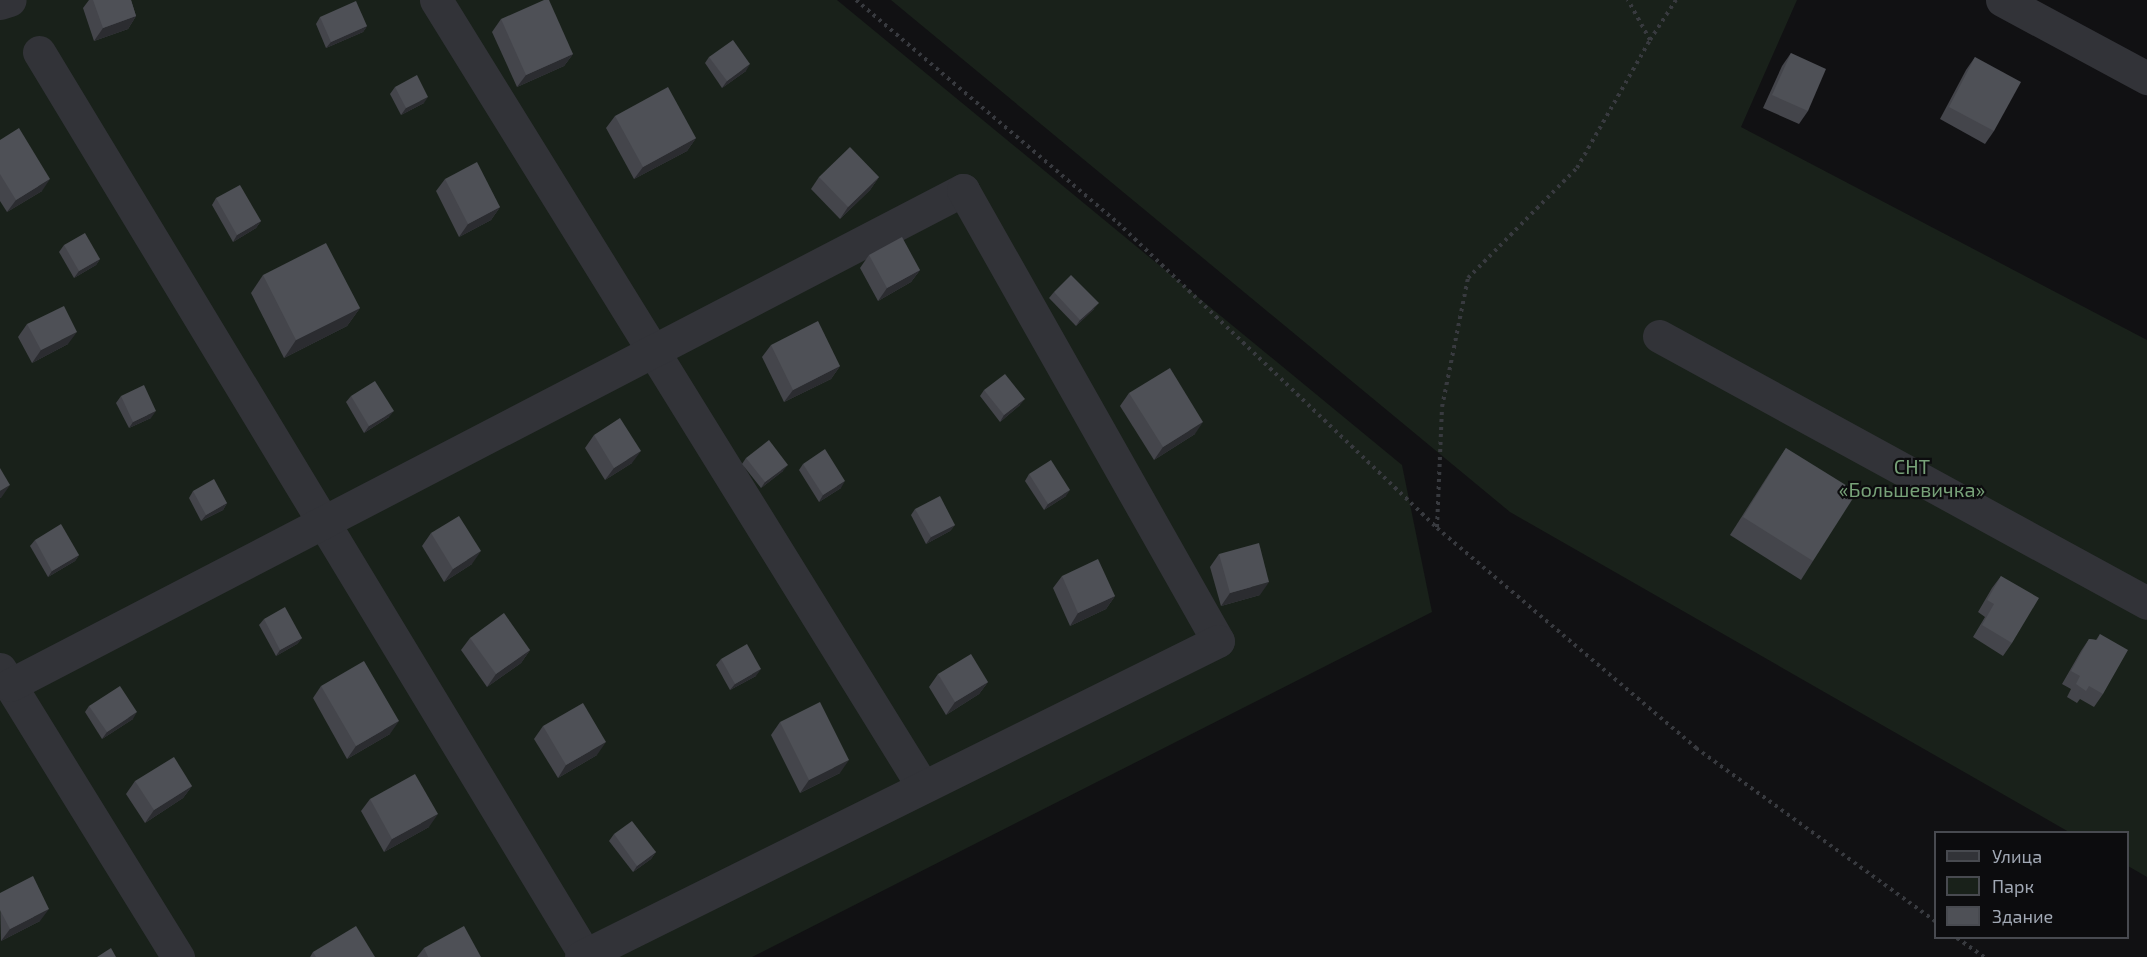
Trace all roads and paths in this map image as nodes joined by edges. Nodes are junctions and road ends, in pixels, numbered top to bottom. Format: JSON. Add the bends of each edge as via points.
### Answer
{"nodes":[{"id":1,"x":10,"y":0,"type":"edge"},
{"id":2,"x":436,"y":0,"type":"edge"},
{"id":3,"x":856,"y":0,"type":"edge"},
{"id":4,"x":1628,"y":0,"type":"edge"},
{"id":5,"x":1676,"y":0,"type":"edge"},
{"id":6,"x":2002,"y":0,"type":"edge"},
{"id":7,"x":0,"y":3,"type":"edge"},
{"id":8,"x":1650,"y":40,"type":"junction"},
{"id":9,"x":39,"y":52,"type":"dead end"},
{"id":10,"x":2147,"y":78,"type":"edge"},
{"id":11,"x":1659,"y":336,"type":"dead end"},
{"id":12,"x":653,"y":351,"type":"junction"},
{"id":13,"x":323,"y":522,"type":"junction"},
{"id":14,"x":1437,"y":528,"type":"junction"},
{"id":15,"x":2147,"y":603,"type":"edge"},
{"id":16,"x":5,"y":677,"type":"edge"},
{"id":17,"x":923,"y":787,"type":"junction"},
{"id":18,"x":1934,"y":921,"type":"edge"},
{"id":19,"x":1958,"y":939,"type":"edge"},
{"id":20,"x":583,"y":956,"type":"edge"},
{"id":21,"x":178,"y":957,"type":"edge"},
{"id":22,"x":1984,"y":957,"type":"edge"}],
"edges":[{"from":1,"to":7,"type":"lane"},
{"from":2,"to":12,"type":"lane"},
{"from":3,"to":14,"type":"path","via":[[1118,224]]},
{"from":4,"to":8,"type":"path"},
{"from":5,"to":8,"type":"path"},
{"from":6,"to":10,"type":"lane"},
{"from":8,"to":14,"type":"path","via":[[1577,168],[1468,278],[1442,407]]},
{"from":9,"to":13,"type":"lane"},
{"from":11,"to":15,"type":"lane"},
{"from":12,"to":13,"type":"lane"},
{"from":12,"to":17,"type":"lane"},
{"from":12,"to":17,"type":"lane","via":[[963,190],[1218,641]]},
{"from":13,"to":16,"type":"lane"},
{"from":13,"to":20,"type":"lane"},
{"from":14,"to":18,"type":"path","via":[[1696,748]]},
{"from":16,"to":21,"type":"lane"},
{"from":17,"to":20,"type":"lane"},
{"from":19,"to":22,"type":"path"}]}
